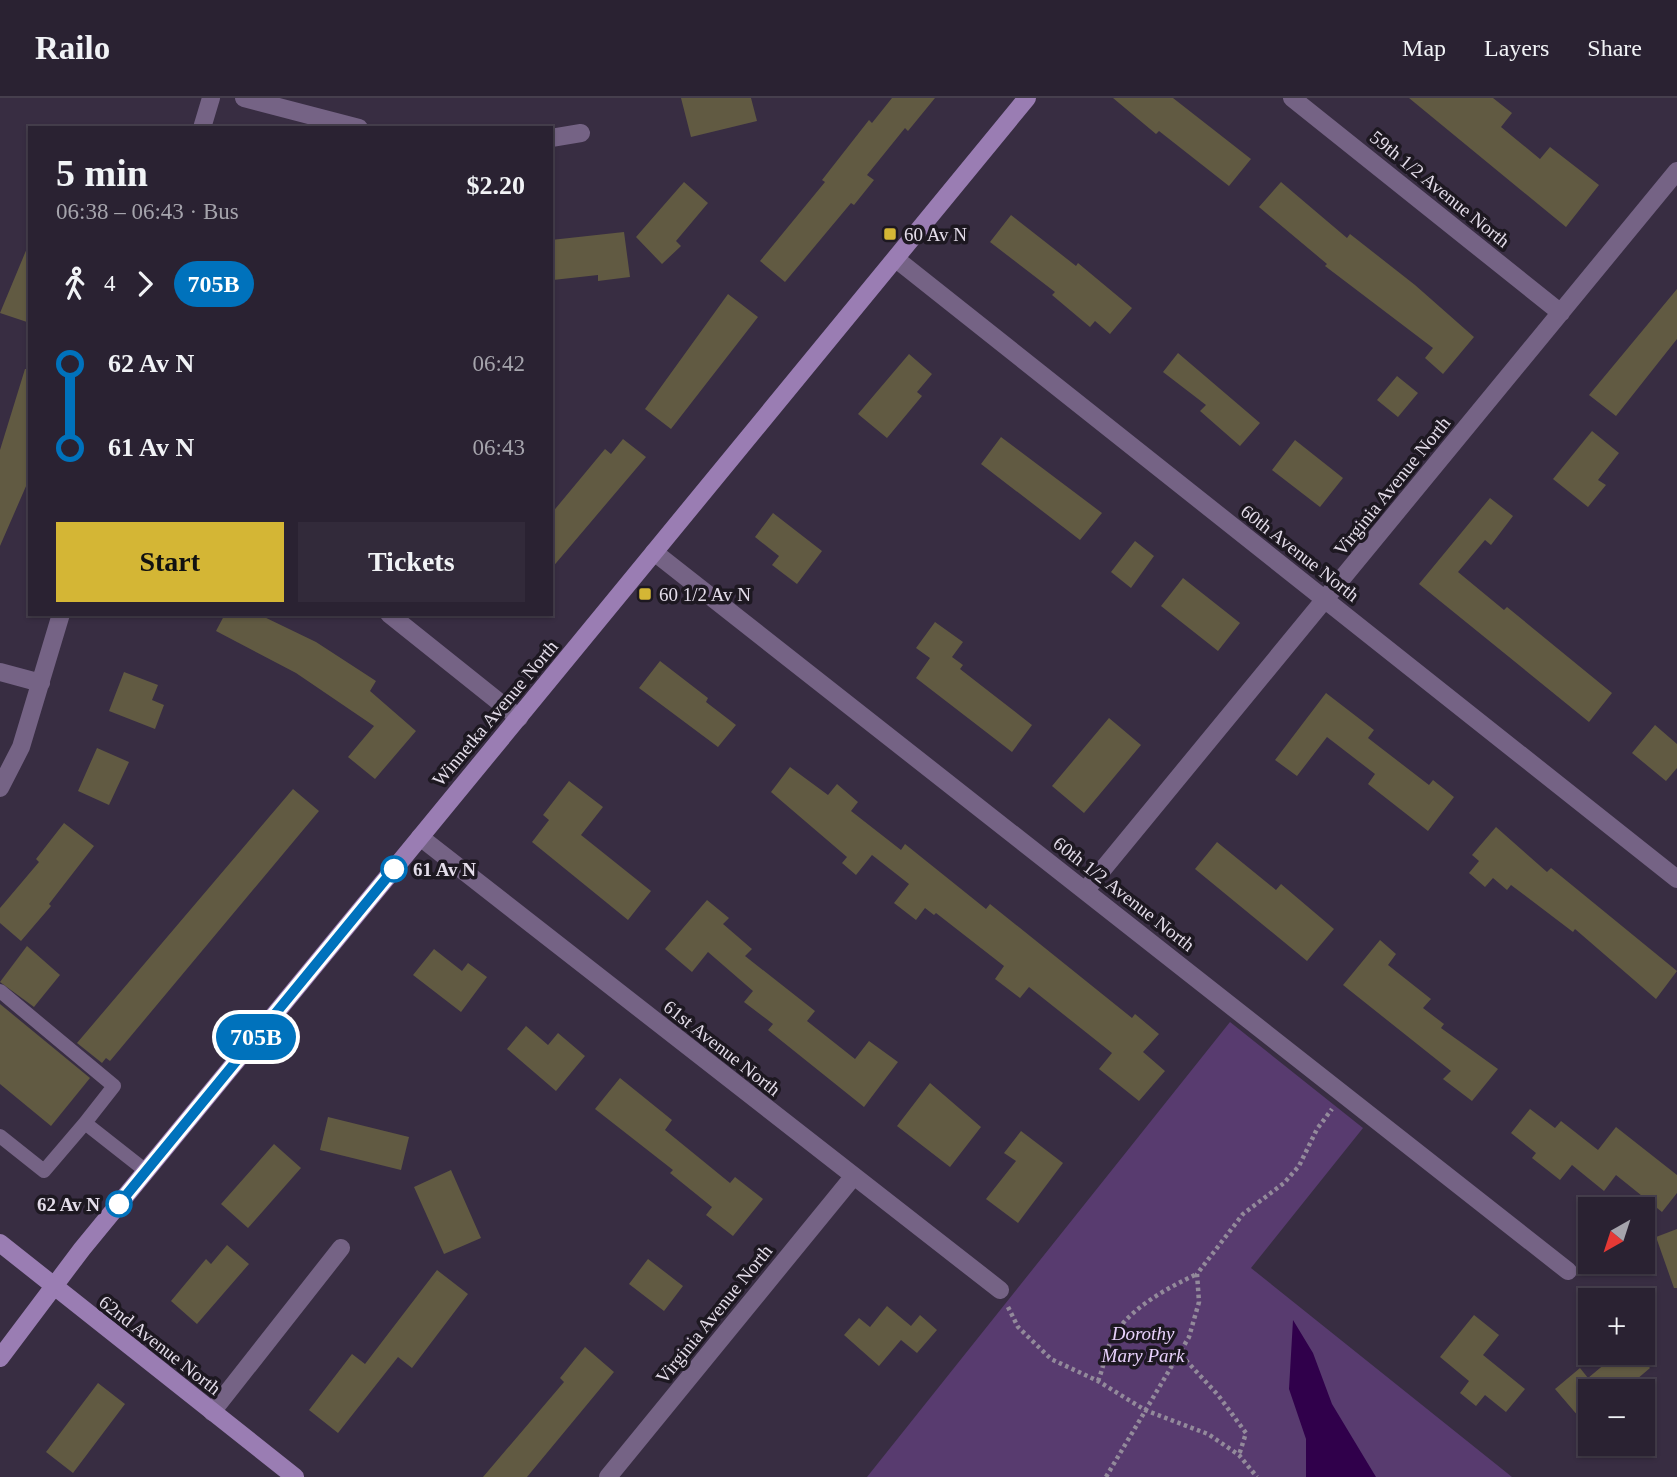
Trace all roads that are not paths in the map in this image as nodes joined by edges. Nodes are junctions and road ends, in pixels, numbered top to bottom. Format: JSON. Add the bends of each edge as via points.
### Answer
{"nodes":[{"id":1,"x":211,"y":98,"type":"edge"},
{"id":2,"x":244,"y":98,"type":"edge"},
{"id":3,"x":1027,"y":98,"type":"edge"},
{"id":4,"x":1292,"y":98,"type":"edge"},
{"id":5,"x":203,"y":126,"type":"edge"},
{"id":6,"x":351,"y":126,"type":"edge"},
{"id":7,"x":581,"y":133,"type":"dead end"},
{"id":8,"x":553,"y":138,"type":"edge"},
{"id":9,"x":1677,"y":171,"type":"edge"},
{"id":10,"x":896,"y":259,"type":"junction"},
{"id":11,"x":1562,"y":313,"type":"junction"},
{"id":12,"x":654,"y":552,"type":"junction"},
{"id":13,"x":1326,"y":600,"type":"junction"},
{"id":14,"x":60,"y":616,"type":"edge"},
{"id":15,"x":392,"y":616,"type":"edge"},
{"id":16,"x":0,"y":672,"type":"edge"},
{"id":17,"x":41,"y":683,"type":"junction"},
{"id":18,"x":519,"y":718,"type":"junction"},
{"id":19,"x":0,"y":788,"type":"edge"},
{"id":20,"x":420,"y":837,"type":"junction"},
{"id":21,"x":1677,"y":879,"type":"edge"},
{"id":22,"x":1085,"y":891,"type":"junction"},
{"id":23,"x":0,"y":991,"type":"edge"},
{"id":24,"x":85,"y":1123,"type":"junction"},
{"id":25,"x":0,"y":1136,"type":"edge"},
{"id":26,"x":146,"y":1171,"type":"junction"},
{"id":27,"x":853,"y":1177,"type":"junction"},
{"id":28,"x":0,"y":1244,"type":"edge"},
{"id":29,"x":341,"y":1248,"type":"dead end"},
{"id":30,"x":1568,"y":1271,"type":"dead end"},
{"id":31,"x":52,"y":1287,"type":"junction"},
{"id":32,"x":1000,"y":1290,"type":"road end"},
{"id":33,"x":0,"y":1358,"type":"edge"},
{"id":34,"x":212,"y":1412,"type":"junction"},
{"id":35,"x":295,"y":1477,"type":"edge"},
{"id":36,"x":608,"y":1477,"type":"edge"}],
"edges":[{"from":1,"to":5,"type":"street"},
{"from":2,"to":6,"type":"street"},
{"from":3,"to":10,"type":"street","name":"Winnetka Avenue North"},
{"from":4,"to":11,"type":"street","name":"59th 1/2 Avenue North"},
{"from":7,"to":8,"type":"street"},
{"from":9,"to":11,"type":"street","name":"Virginia Avenue North"},
{"from":10,"to":12,"type":"street","name":"Winnetka Avenue North"},
{"from":10,"to":13,"type":"street","name":"60th Avenue North"},
{"from":11,"to":13,"type":"street","name":"Virginia Avenue North"},
{"from":12,"to":18,"type":"street","name":"Winnetka Avenue North"},
{"from":12,"to":22,"type":"street","name":"60th 1/2 Avenue North"},
{"from":13,"to":21,"type":"street","name":"60th Avenue North"},
{"from":13,"to":22,"type":"street","name":"Virginia Avenue North"},
{"from":14,"to":17,"type":"street"},
{"from":15,"to":18,"type":"street"},
{"from":16,"to":17,"type":"street"},
{"from":17,"to":19,"type":"street","via":[[21,747]]},
{"from":18,"to":20,"type":"street","name":"Winnetka Avenue North"},
{"from":20,"to":26,"type":"street","name":"Winnetka Avenue North"},
{"from":20,"to":27,"type":"street","name":"61st Avenue North"},
{"from":22,"to":30,"type":"street","name":"60th 1/2 Avenue North"},
{"from":23,"to":24,"type":"lane","via":[[114,1086]]},
{"from":24,"to":25,"type":"lane","via":[[44,1171]]},
{"from":24,"to":26,"type":"lane"},
{"from":26,"to":31,"type":"street","name":"Winnetka Avenue North"},
{"from":27,"to":32,"type":"street","name":"61st Avenue North"},
{"from":27,"to":36,"type":"street","name":"Virginia Avenue North"},
{"from":28,"to":31,"type":"street","name":"62nd Avenue North"},
{"from":29,"to":34,"type":"street"},
{"from":31,"to":33,"type":"street","name":"Winnetka Avenue North"},
{"from":31,"to":34,"type":"street","name":"62nd Avenue North"},
{"from":34,"to":35,"type":"street","name":"62nd Avenue North"}]}
